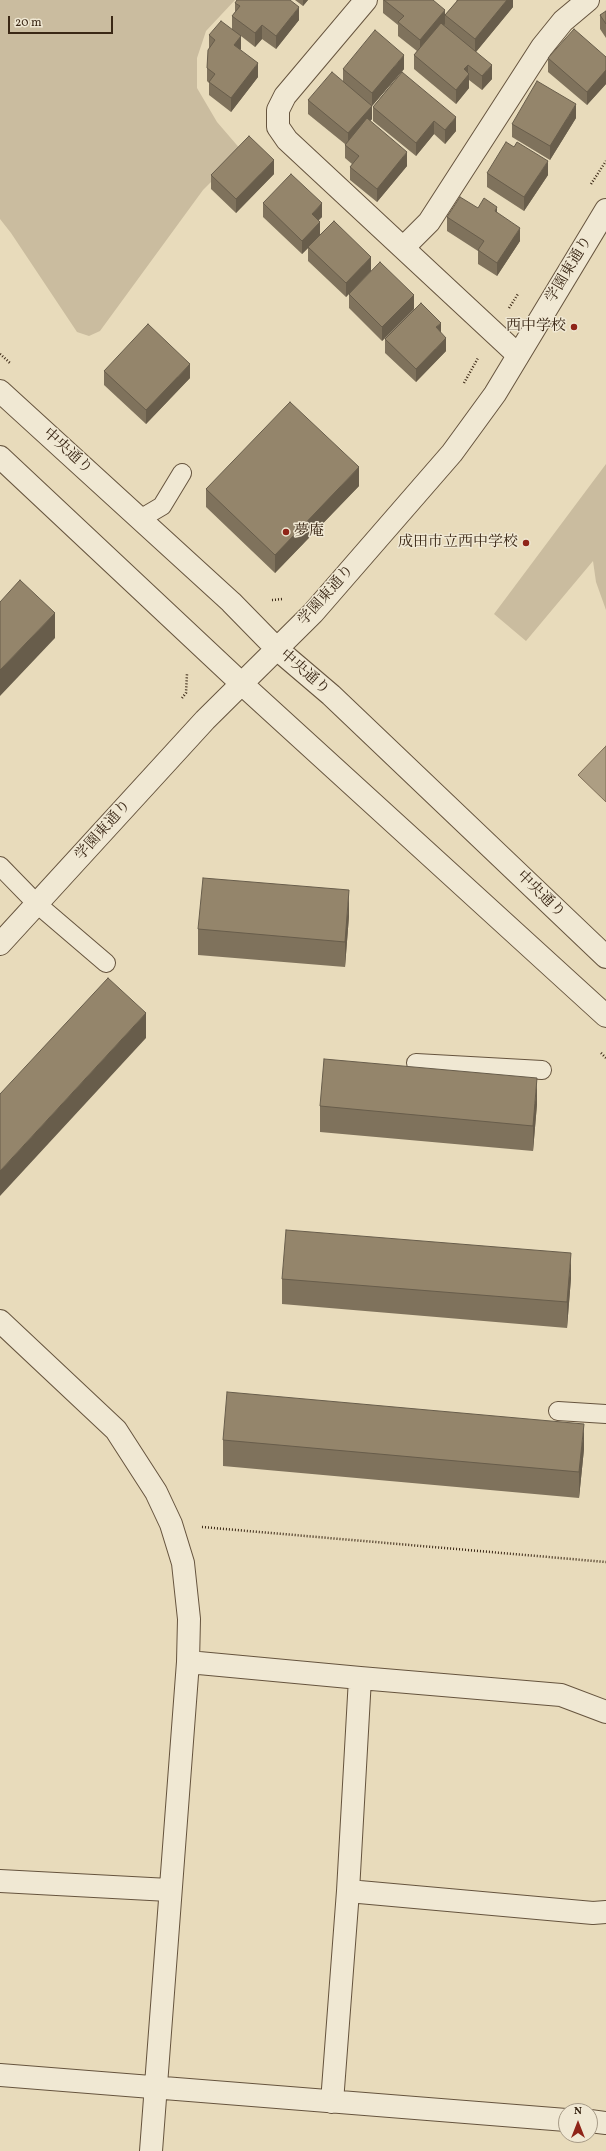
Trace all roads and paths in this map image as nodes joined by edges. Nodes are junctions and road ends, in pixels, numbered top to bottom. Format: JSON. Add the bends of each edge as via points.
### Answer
{"nodes":[{"id":1,"x":366,"y":0,"type":"edge"},
{"id":2,"x":588,"y":0,"type":"edge"},
{"id":3,"x":606,"y":161,"type":"edge"},
{"id":4,"x":589,"y":188,"type":"dead end"},
{"id":5,"x":606,"y":210,"type":"edge"},
{"id":6,"x":404,"y":247,"type":"junction"},
{"id":7,"x":519,"y":292,"type":"dead end"},
{"id":8,"x":493,"y":332,"type":"junction"},
{"id":9,"x":0,"y":354,"type":"edge"},
{"id":10,"x":518,"y":355,"type":"junction"},
{"id":11,"x":12,"y":365,"type":"dead end"},
{"id":12,"x":463,"y":384,"type":"dead end"},
{"id":13,"x":0,"y":391,"type":"edge"},
{"id":14,"x":0,"y":457,"type":"edge"},
{"id":15,"x":182,"y":473,"type":"dead end"},
{"id":16,"x":140,"y":519,"type":"junction"},
{"id":17,"x":265,"y":597,"type":"dead end"},
{"id":18,"x":287,"y":599,"type":"dead end"},
{"id":19,"x":276,"y":649,"type":"junction"},
{"id":20,"x":187,"y":671,"type":"dead end"},
{"id":21,"x":242,"y":684,"type":"junction"},
{"id":22,"x":181,"y":699,"type":"dead end"},
{"id":23,"x":0,"y":866,"type":"edge"},
{"id":24,"x":37,"y":904,"type":"junction"},
{"id":25,"x":0,"y":944,"type":"edge"},
{"id":26,"x":606,"y":957,"type":"edge"},
{"id":27,"x":106,"y":963,"type":"dead end"},
{"id":28,"x":606,"y":1016,"type":"edge"},
{"id":29,"x":601,"y":1053,"type":"dead end"},
{"id":30,"x":606,"y":1058,"type":"edge"},
{"id":31,"x":416,"y":1063,"type":"dead end"},
{"id":32,"x":542,"y":1070,"type":"dead end"},
{"id":33,"x":0,"y":1321,"type":"edge"},
{"id":34,"x":558,"y":1411,"type":"dead end"},
{"id":35,"x":606,"y":1414,"type":"edge"},
{"id":36,"x":171,"y":1524,"type":"junction"},
{"id":37,"x":606,"y":1562,"type":"edge"},
{"id":38,"x":188,"y":1662,"type":"junction"},
{"id":39,"x":360,"y":1678,"type":"junction"},
{"id":40,"x":606,"y":1712,"type":"edge"},
{"id":41,"x":0,"y":1881,"type":"edge"},
{"id":42,"x":169,"y":1890,"type":"junction"},
{"id":43,"x":348,"y":1891,"type":"junction"},
{"id":44,"x":606,"y":1912,"type":"edge"},
{"id":45,"x":0,"y":2075,"type":"edge"},
{"id":46,"x":154,"y":2088,"type":"junction"},
{"id":47,"x":332,"y":2102,"type":"junction"},
{"id":48,"x":558,"y":2119,"type":"edge"},
{"id":49,"x":151,"y":2151,"type":"edge"}],
"edges":[{"from":1,"to":6,"type":"street","via":[[285,96],[278,110],[278,127],[287,140]]},
{"from":2,"to":6,"type":"street","via":[[563,21],[542,47],[429,222]]},
{"from":3,"to":4,"type":"path"},
{"from":5,"to":10,"type":"street","name":"学園東通り"},
{"from":6,"to":8,"type":"street"},
{"from":7,"to":8,"type":"path"},
{"from":8,"to":10,"type":"street"},
{"from":8,"to":12,"type":"path"},
{"from":9,"to":11,"type":"path"},
{"from":10,"to":19,"type":"street","name":"学園東通り","via":[[495,394],[452,453],[314,613]]},
{"from":13,"to":16,"type":"street","name":"中央通り"},
{"from":14,"to":21,"type":"street"},
{"from":15,"to":16,"type":"lane","via":[[162,506]]},
{"from":16,"to":19,"type":"street","name":"中央通り","via":[[230,602]]},
{"from":17,"to":18,"type":"path","via":[[272,600]]},
{"from":19,"to":21,"type":"street","name":"学園東通り"},
{"from":19,"to":26,"type":"street","name":"中央通り","via":[[331,695]]},
{"from":20,"to":22,"type":"path","via":[[186,694]]},
{"from":21,"to":24,"type":"street","name":"学園東通り","via":[[205,720]]},
{"from":21,"to":28,"type":"street"},
{"from":23,"to":24,"type":"lane"},
{"from":24,"to":25,"type":"street","name":"学園東通り"},
{"from":24,"to":27,"type":"lane"},
{"from":29,"to":30,"type":"path"},
{"from":31,"to":32,"type":"lane"},
{"from":33,"to":36,"type":"street","via":[[116,1430],[156,1492]]},
{"from":34,"to":35,"type":"lane"},
{"from":36,"to":37,"type":"path"},
{"from":36,"to":38,"type":"street","via":[[183,1563],[189,1619]]},
{"from":38,"to":39,"type":"street"},
{"from":38,"to":42,"type":"street"},
{"from":39,"to":40,"type":"street","via":[[562,1695]]},
{"from":39,"to":43,"type":"street"},
{"from":41,"to":42,"type":"street"},
{"from":42,"to":46,"type":"street"},
{"from":43,"to":44,"type":"street","via":[[593,1913]]},
{"from":43,"to":47,"type":"street"},
{"from":45,"to":46,"type":"street"},
{"from":46,"to":47,"type":"street"},
{"from":46,"to":49,"type":"street"},
{"from":47,"to":48,"type":"street"}]}
